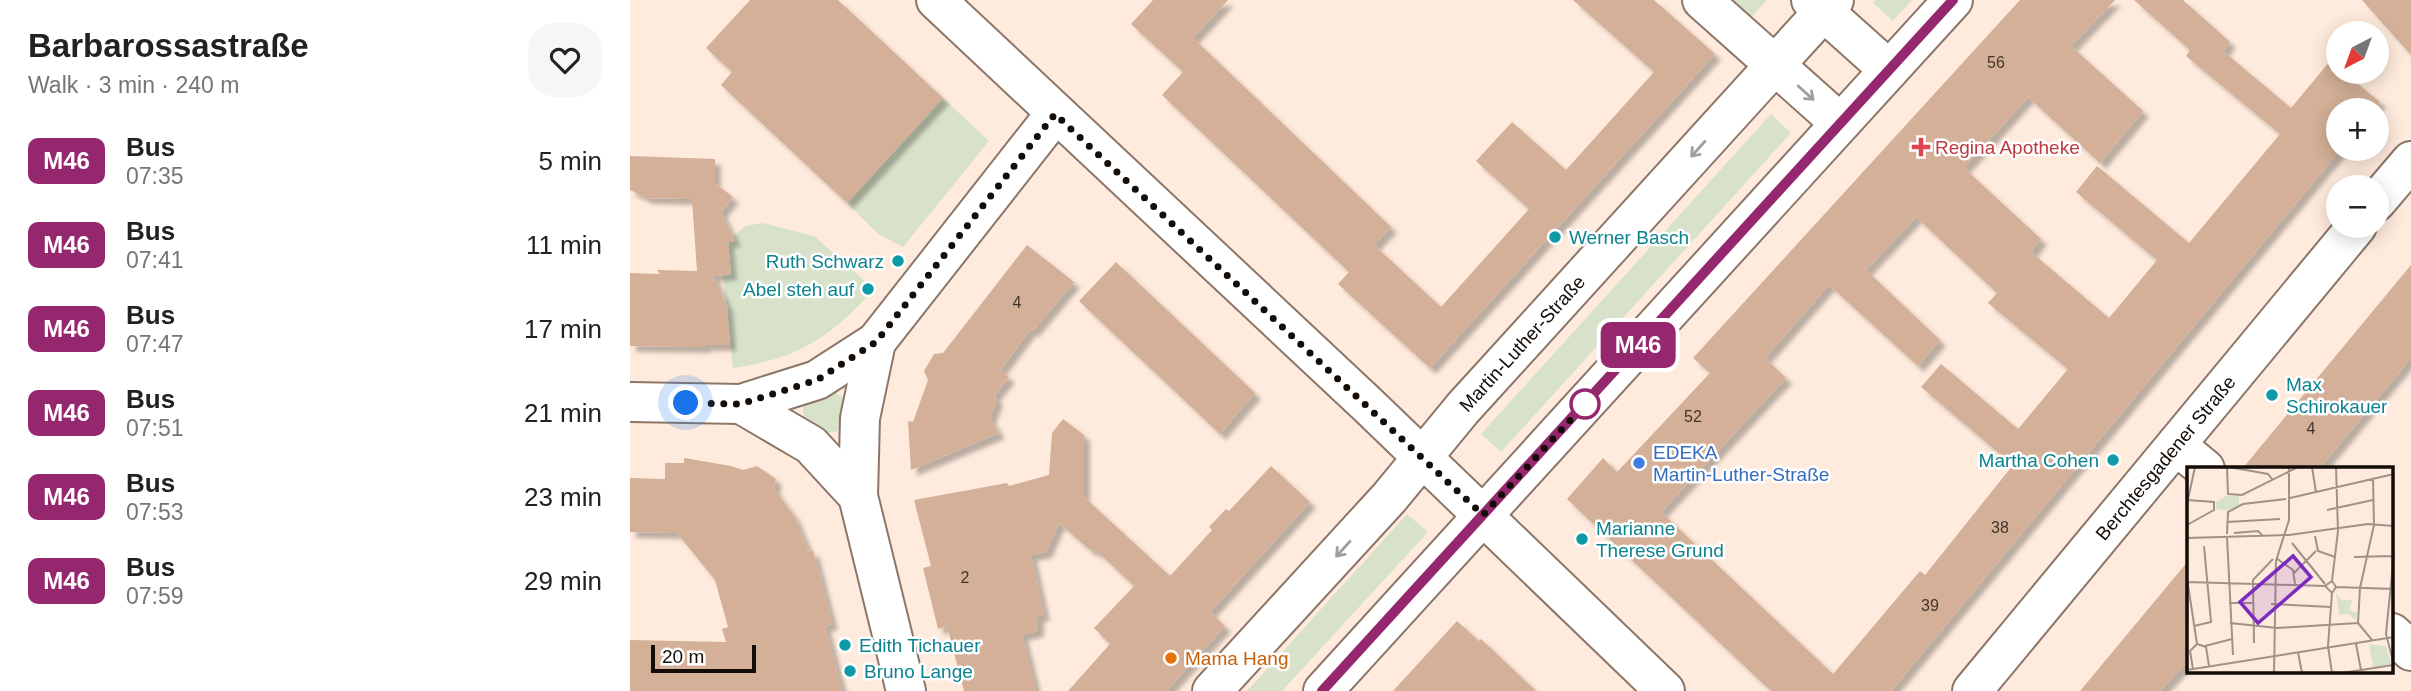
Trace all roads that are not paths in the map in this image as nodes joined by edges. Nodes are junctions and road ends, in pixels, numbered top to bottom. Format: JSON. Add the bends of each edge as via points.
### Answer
{"nodes":[{"id":1,"x":936,"y":0,"type":"edge"},
{"id":2,"x":1702,"y":0,"type":"edge"},
{"id":3,"x":1953,"y":0,"type":"edge"},
{"id":4,"x":1823,"y":4,"type":"edge"},
{"id":5,"x":1774,"y":65,"type":"junction"},
{"id":6,"x":1889,"y":70,"type":"junction"},
{"id":7,"x":1055,"y":114,"type":"junction"},
{"id":8,"x":1840,"y":123,"type":"junction"},
{"id":9,"x":2411,"y":161,"type":"edge"},
{"id":10,"x":2389,"y":187,"type":"edge"},
{"id":11,"x":2347,"y":238,"type":"edge"},
{"id":12,"x":876,"y":342,"type":"junction"},
{"id":13,"x":630,"y":402,"type":"edge"},
{"id":14,"x":741,"y":404,"type":"junction"},
{"id":15,"x":2176,"y":445,"type":"junction"},
{"id":16,"x":1422,"y":457,"type":"junction"},
{"id":17,"x":2203,"y":467,"type":"edge"},
{"id":18,"x":858,"y":496,"type":"junction"},
{"id":19,"x":1483,"y":515,"type":"junction"},
{"id":20,"x":2394,"y":635,"type":"edge"},
{"id":21,"x":2411,"y":651,"type":"edge"},
{"id":22,"x":906,"y":691,"type":"edge"},
{"id":23,"x":1212,"y":691,"type":"edge"},
{"id":24,"x":1322,"y":691,"type":"edge"},
{"id":25,"x":1665,"y":691,"type":"edge"},
{"id":26,"x":1972,"y":691,"type":"edge"}],
"edges":[{"from":1,"to":7,"type":"street"},
{"from":2,"to":5,"type":"street"},
{"from":3,"to":6,"type":"street"},
{"from":4,"to":5,"type":"street","name":"Martin-Luther-Straße"},
{"from":4,"to":6,"type":"street"},
{"from":5,"to":8,"type":"street","one_way":true},
{"from":5,"to":16,"type":"street","name":"Martin-Luther-Straße","one_way":true},
{"from":6,"to":8,"type":"street"},
{"from":7,"to":12,"type":"street"},
{"from":7,"to":16,"type":"street"},
{"from":8,"to":19,"type":"street"},
{"from":9,"to":10,"type":"street"},
{"from":11,"to":15,"type":"street","name":"Berchtesgadener Straße"},
{"from":12,"to":14,"type":"street","via":[[817,380]]},
{"from":12,"to":18,"type":"street","via":[[860,418]]},
{"from":13,"to":14,"type":"street"},
{"from":14,"to":18,"type":"street","via":[[811,445]]},
{"from":15,"to":17,"type":"street"},
{"from":15,"to":26,"type":"street","name":"Berchtesgadener Straße"},
{"from":16,"to":19,"type":"street"},
{"from":16,"to":23,"type":"street","name":"Martin-Luther-Straße","one_way":true},
{"from":18,"to":22,"type":"street"},
{"from":19,"to":24,"type":"street"},
{"from":19,"to":25,"type":"street"},
{"from":20,"to":21,"type":"street"}]}
